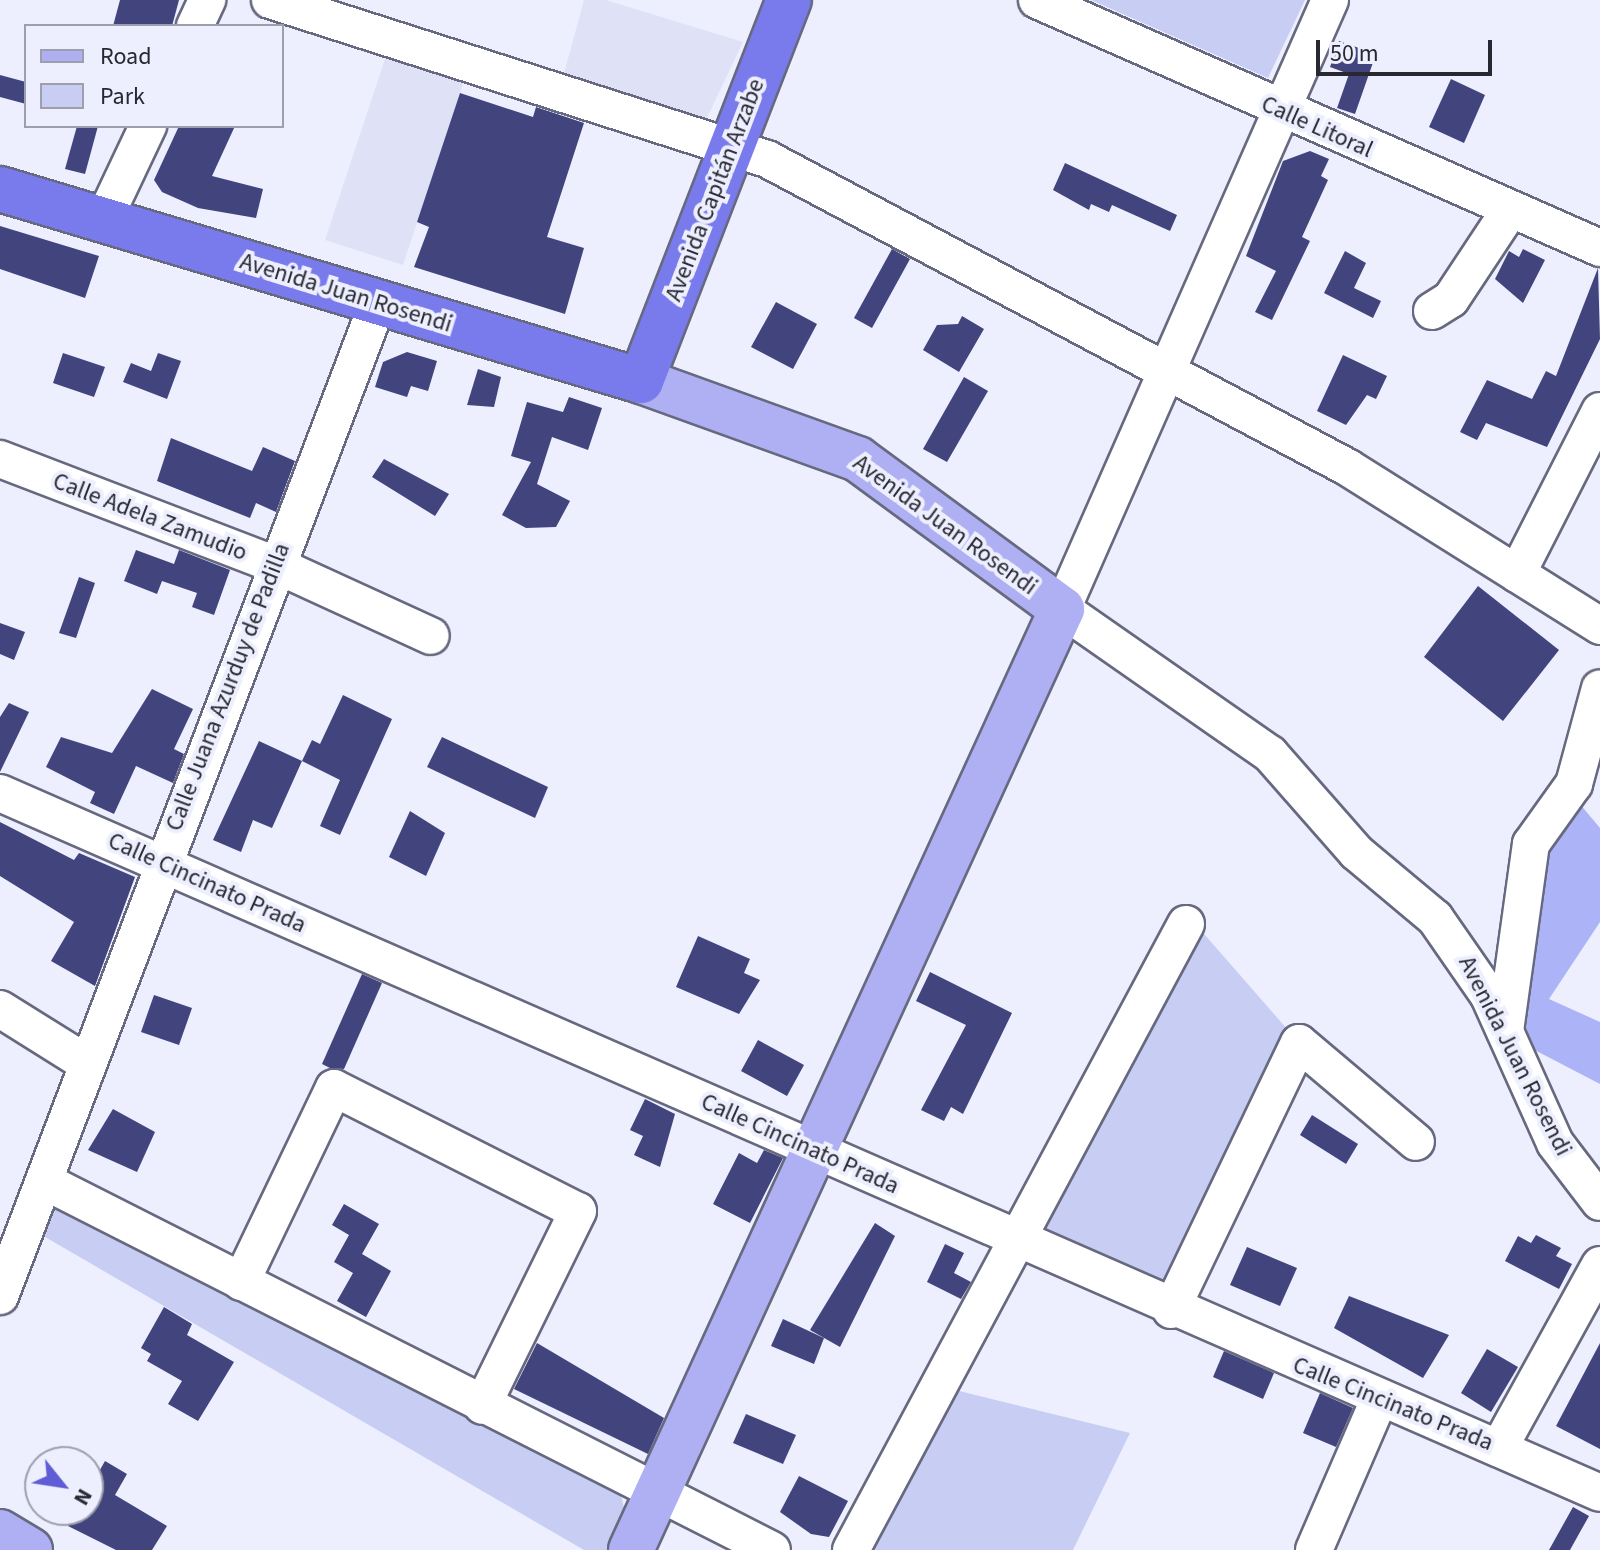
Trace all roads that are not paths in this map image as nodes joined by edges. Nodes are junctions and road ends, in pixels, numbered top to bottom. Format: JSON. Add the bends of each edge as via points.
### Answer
{"nodes":[{"id":1,"x":207,"y":0,"type":"edge"},
{"id":2,"x":270,"y":0,"type":"edge"},
{"id":3,"x":789,"y":0,"type":"edge"},
{"id":4,"x":1037,"y":0,"type":"edge"},
{"id":5,"x":1330,"y":0,"type":"edge"},
{"id":6,"x":196,"y":24,"type":"edge"},
{"id":7,"x":1281,"y":111,"type":"junction"},
{"id":8,"x":147,"y":128,"type":"edge"},
{"id":9,"x":731,"y":148,"type":"junction"},
{"id":10,"x":0,"y":189,"type":"edge"},
{"id":11,"x":1510,"y":210,"type":"junction"},
{"id":12,"x":105,"y":217,"type":"junction"},
{"id":13,"x":1600,"y":248,"type":"edge"},
{"id":14,"x":377,"y":305,"type":"junction"},
{"id":15,"x":1432,"y":311,"type":"dead end"},
{"id":16,"x":1164,"y":373,"type":"junction"},
{"id":17,"x":641,"y":381,"type":"junction"},
{"id":18,"x":1600,"y":411,"type":"edge"},
{"id":19,"x":0,"y":459,"type":"edge"},
{"id":20,"x":276,"y":565,"type":"junction"},
{"id":21,"x":1517,"y":574,"type":"junction"},
{"id":22,"x":1062,"y":609,"type":"junction"},
{"id":23,"x":1600,"y":626,"type":"edge"},
{"id":24,"x":431,"y":636,"type":"dead end"},
{"id":25,"x":1600,"y":688,"type":"edge"},
{"id":26,"x":0,"y":793,"type":"edge"},
{"id":27,"x":160,"y":862,"type":"junction"},
{"id":28,"x":1186,"y":924,"type":"dead end"},
{"id":29,"x":0,"y":1009,"type":"edge"},
{"id":30,"x":1504,"y":1038,"type":"junction"},
{"id":31,"x":88,"y":1064,"type":"junction"},
{"id":32,"x":1416,"y":1142,"type":"dead end"},
{"id":33,"x":811,"y":1148,"type":"junction"},
{"id":34,"x":44,"y":1181,"type":"junction"},
{"id":35,"x":1600,"y":1202,"type":"edge"},
{"id":36,"x":1018,"y":1242,"type":"junction"},
{"id":37,"x":1600,"y":1265,"type":"edge"},
{"id":38,"x":241,"y":1282,"type":"junction"},
{"id":39,"x":0,"y":1296,"type":"edge"},
{"id":40,"x":1171,"y":1310,"type":"junction"},
{"id":41,"x":1379,"y":1400,"type":"junction"},
{"id":42,"x":482,"y":1406,"type":"junction"},
{"id":43,"x":1499,"y":1448,"type":"junction"},
{"id":44,"x":1600,"y":1493,"type":"edge"},
{"id":45,"x":656,"y":1495,"type":"junction"},
{"id":46,"x":0,"y":1532,"type":"edge"},
{"id":47,"x":30,"y":1550,"type":"edge"},
{"id":48,"x":631,"y":1550,"type":"edge"},
{"id":49,"x":772,"y":1550,"type":"edge"},
{"id":50,"x":851,"y":1550,"type":"edge"},
{"id":51,"x":1314,"y":1550,"type":"edge"}],
"edges":[{"from":1,"to":6,"type":"street"},
{"from":2,"to":9,"type":"street"},
{"from":3,"to":9,"type":"highway","name":"Avenida Capitán Arzabe"},
{"from":4,"to":7,"type":"street","name":"Calle Litoral"},
{"from":5,"to":7,"type":"street"},
{"from":7,"to":11,"type":"street","name":"Calle Litoral"},
{"from":7,"to":16,"type":"street"},
{"from":8,"to":12,"type":"street"},
{"from":9,"to":16,"type":"street","via":[[767,159]]},
{"from":9,"to":17,"type":"highway","name":"Avenida Capitán Arzabe"},
{"from":10,"to":12,"type":"highway","name":"Avenida Juan Rosendi"},
{"from":11,"to":13,"type":"street","name":"Calle Litoral"},
{"from":11,"to":15,"type":"street","via":[[1451,299]]},
{"from":12,"to":14,"type":"highway","name":"Avenida Juan Rosendi"},
{"from":14,"to":17,"type":"highway","name":"Avenida Juan Rosendi"},
{"from":14,"to":20,"type":"street","name":"Calle Juana Azurduy de Padilla"},
{"from":16,"to":21,"type":"street","via":[[1347,467]]},
{"from":16,"to":22,"type":"street"},
{"from":17,"to":22,"type":"main road","name":"Avenida Juan Rosendi","via":[[858,459]]},
{"from":18,"to":21,"type":"street"},
{"from":19,"to":20,"type":"street","name":"Calle Adela Zamudio"},
{"from":20,"to":24,"type":"street","name":"Calle Adela Zamudio"},
{"from":20,"to":27,"type":"street","name":"Calle Juana Azurduy de Padilla"},
{"from":21,"to":23,"type":"street"},
{"from":22,"to":30,"type":"street","name":"Avenida Juan Rosendi","via":[[1270,754],[1356,852],[1435,918],[1489,996]]},
{"from":22,"to":33,"type":"main road"},
{"from":25,"to":30,"type":"street","via":[[1574,784],[1531,844]]},
{"from":26,"to":27,"type":"street","name":"Calle Cincinato Prada"},
{"from":27,"to":31,"type":"street","name":"Calle Juana Azurduy de Padilla"},
{"from":27,"to":33,"type":"street","name":"Calle Cincinato Prada"},
{"from":28,"to":36,"type":"street"},
{"from":29,"to":31,"type":"street"},
{"from":30,"to":35,"type":"street","name":"Avenida Juan Rosendi","via":[[1555,1143]]},
{"from":31,"to":34,"type":"street","name":"Calle Juana Azurduy de Padilla"},
{"from":32,"to":40,"type":"street","via":[[1299,1043]]},
{"from":33,"to":36,"type":"street","name":"Calle Cincinato Prada"},
{"from":33,"to":45,"type":"main road"},
{"from":34,"to":38,"type":"street"},
{"from":34,"to":39,"type":"street","name":"Calle Juana Azurduy de Padilla"},
{"from":36,"to":40,"type":"street","name":"Calle Cincinato Prada"},
{"from":36,"to":50,"type":"street"},
{"from":37,"to":43,"type":"street"},
{"from":38,"to":42,"type":"street"},
{"from":38,"to":42,"type":"street","via":[[334,1088],[578,1211]]},
{"from":40,"to":41,"type":"street","name":"Calle Cincinato Prada"},
{"from":41,"to":43,"type":"street","name":"Calle Cincinato Prada"},
{"from":41,"to":51,"type":"street"},
{"from":42,"to":45,"type":"street"},
{"from":43,"to":44,"type":"street","name":"Calle Cincinato Prada"},
{"from":45,"to":48,"type":"main road"},
{"from":45,"to":49,"type":"street"},
{"from":46,"to":47,"type":"main road"}]}
